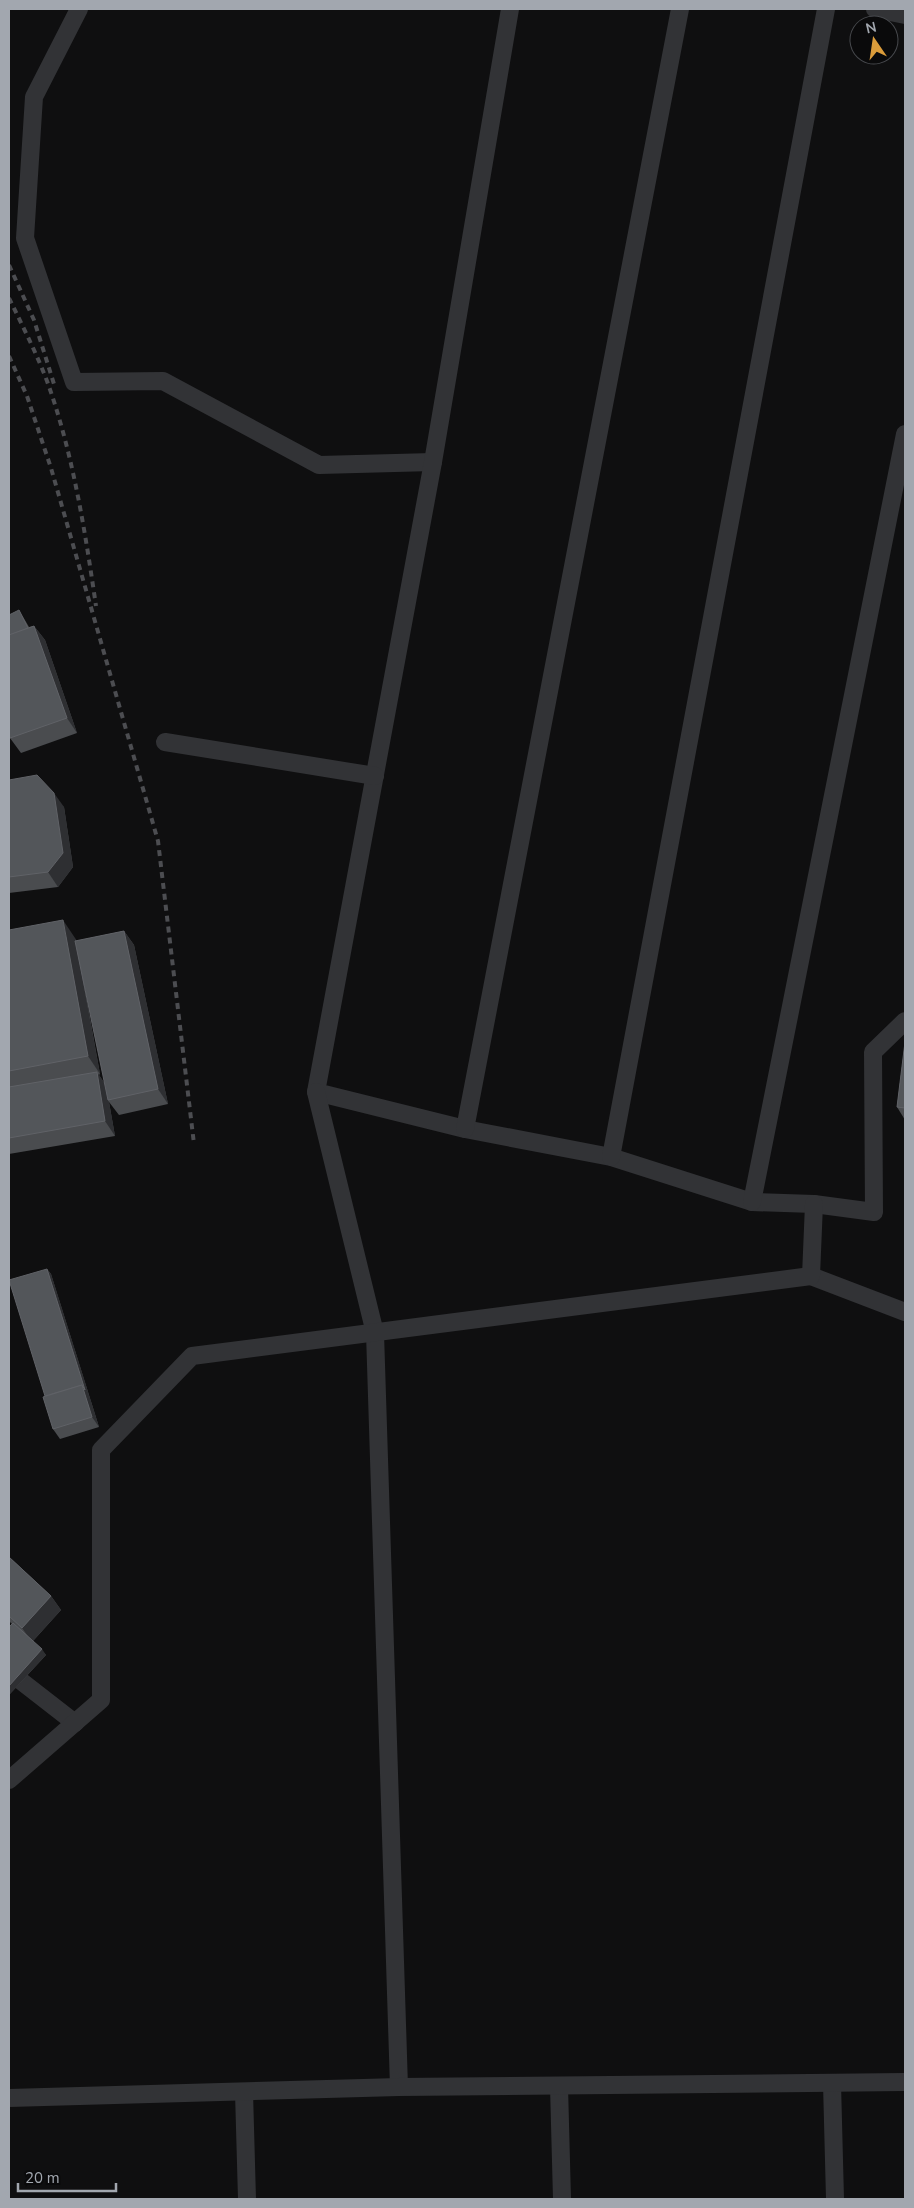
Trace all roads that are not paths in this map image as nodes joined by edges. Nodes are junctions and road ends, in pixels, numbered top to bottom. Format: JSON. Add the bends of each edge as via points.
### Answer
{"nodes":[{"id":1,"x":79,"y":9,"type":"edge"},
{"id":2,"x":510,"y":9,"type":"edge"},
{"id":3,"x":680,"y":9,"type":"edge"},
{"id":4,"x":826,"y":9,"type":"edge"},
{"id":5,"x":875,"y":9,"type":"edge"},
{"id":6,"x":905,"y":15,"type":"edge"},
{"id":7,"x":905,"y":434,"type":"edge"},
{"id":8,"x":433,"y":462,"type":"junction"},
{"id":9,"x":165,"y":742,"type":"dead end"},
{"id":10,"x":375,"y":776,"type":"junction"},
{"id":11,"x":905,"y":1021,"type":"edge"},
{"id":12,"x":316,"y":1092,"type":"junction"},
{"id":13,"x":465,"y":1129,"type":"junction"},
{"id":14,"x":611,"y":1157,"type":"junction"},
{"id":15,"x":752,"y":1202,"type":"junction"},
{"id":16,"x":814,"y":1204,"type":"junction"},
{"id":17,"x":811,"y":1276,"type":"junction"},
{"id":18,"x":905,"y":1312,"type":"edge"},
{"id":19,"x":375,"y":1333,"type":"junction"},
{"id":20,"x":21,"y":1681,"type":"edge"},
{"id":21,"x":75,"y":1723,"type":"junction"},
{"id":22,"x":9,"y":1780,"type":"edge"},
{"id":23,"x":905,"y":2082,"type":"edge"},
{"id":24,"x":832,"y":2083,"type":"junction"},
{"id":25,"x":559,"y":2086,"type":"junction"},
{"id":26,"x":399,"y":2088,"type":"junction"},
{"id":27,"x":244,"y":2092,"type":"junction"},
{"id":28,"x":9,"y":2098,"type":"edge"},
{"id":29,"x":247,"y":2199,"type":"edge"},
{"id":30,"x":562,"y":2199,"type":"edge"},
{"id":31,"x":835,"y":2199,"type":"edge"}],
"edges":[{"from":1,"to":8,"type":"lane","via":[[34,97],[25,238],[74,382],[163,381],[319,465]]},
{"from":2,"to":8,"type":"lane"},
{"from":3,"to":13,"type":"lane"},
{"from":4,"to":14,"type":"lane"},
{"from":5,"to":6,"type":"lane"},
{"from":7,"to":15,"type":"lane"},
{"from":8,"to":10,"type":"lane"},
{"from":9,"to":10,"type":"lane"},
{"from":10,"to":12,"type":"lane"},
{"from":11,"to":16,"type":"lane","via":[[873,1052],[874,1212]]},
{"from":12,"to":13,"type":"lane"},
{"from":12,"to":19,"type":"lane"},
{"from":13,"to":14,"type":"lane"},
{"from":14,"to":15,"type":"lane"},
{"from":15,"to":16,"type":"lane"},
{"from":16,"to":17,"type":"lane"},
{"from":17,"to":18,"type":"lane"},
{"from":17,"to":19,"type":"lane"},
{"from":19,"to":21,"type":"lane","via":[[192,1356],[101,1450],[100,1700]]},
{"from":19,"to":26,"type":"lane"},
{"from":20,"to":21,"type":"lane"},
{"from":21,"to":22,"type":"lane"},
{"from":23,"to":24,"type":"lane"},
{"from":24,"to":25,"type":"lane"},
{"from":24,"to":31,"type":"lane"},
{"from":25,"to":26,"type":"lane"},
{"from":25,"to":30,"type":"lane"},
{"from":26,"to":27,"type":"lane"},
{"from":27,"to":28,"type":"lane"},
{"from":27,"to":29,"type":"lane"}]}
